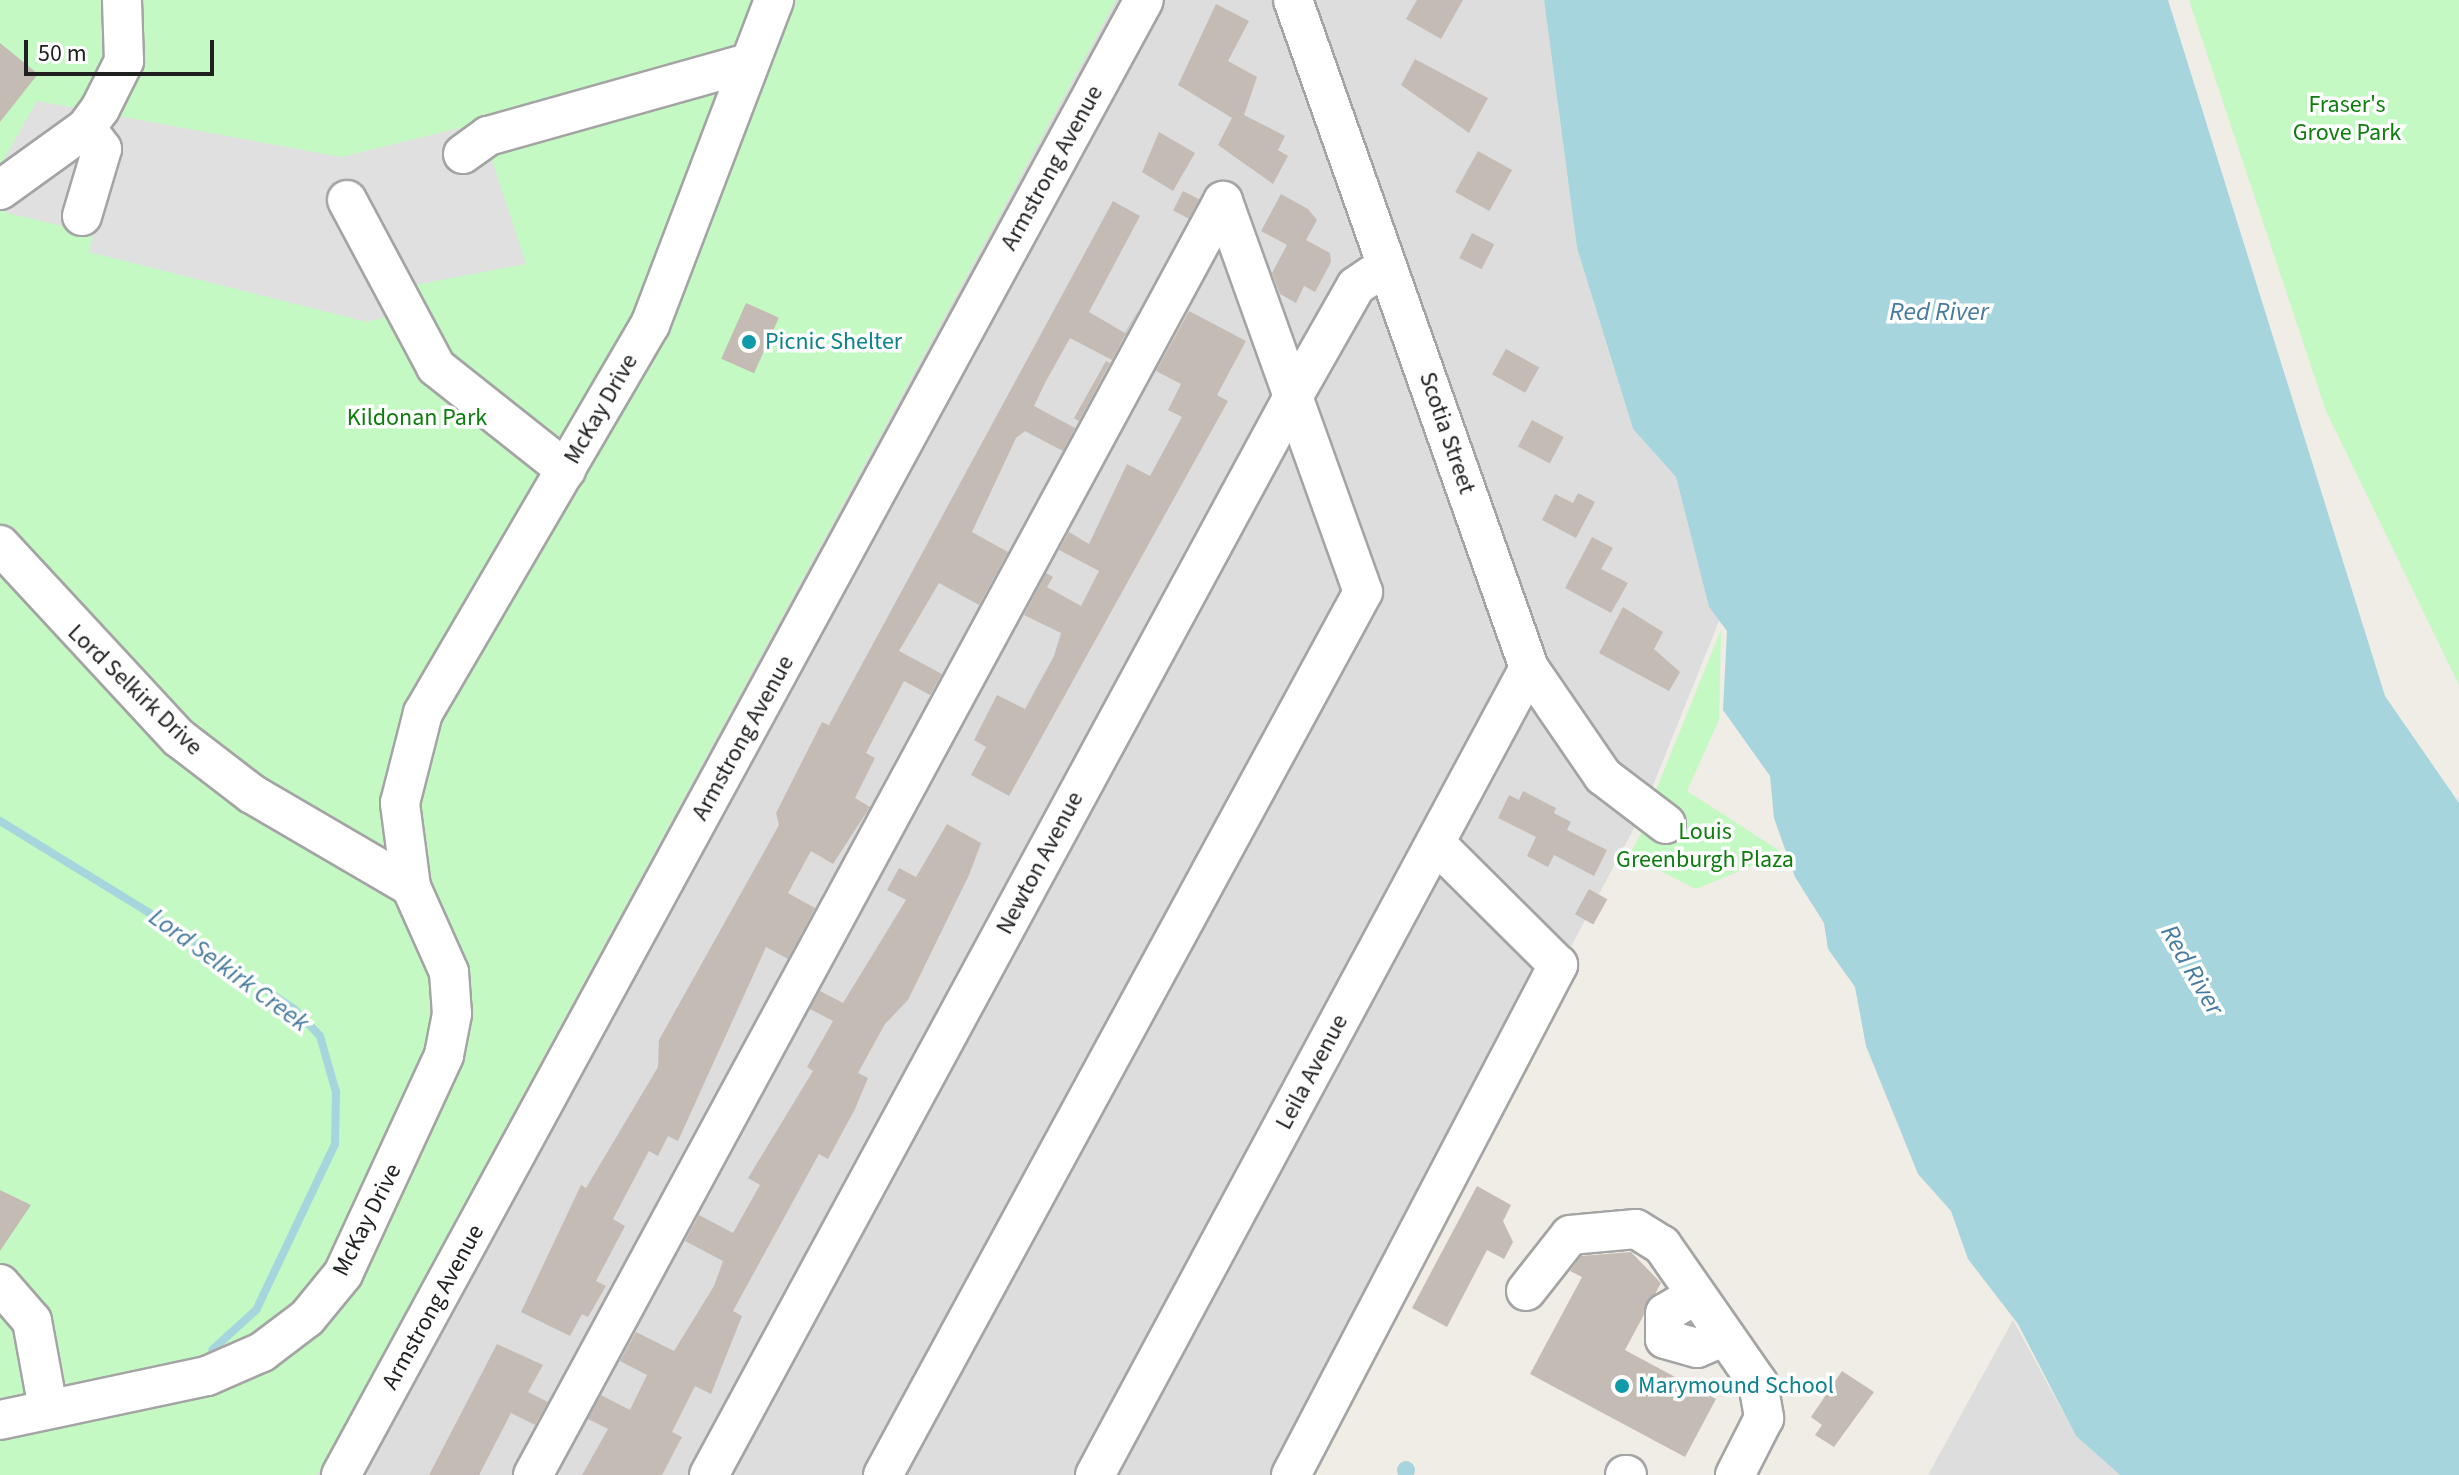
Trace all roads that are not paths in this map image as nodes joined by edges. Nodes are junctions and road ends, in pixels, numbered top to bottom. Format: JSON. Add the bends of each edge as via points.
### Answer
{"nodes":[{"id":1,"x":122,"y":0,"type":"edge"},
{"id":2,"x":774,"y":0,"type":"edge"},
{"id":3,"x":1144,"y":0,"type":"edge"},
{"id":4,"x":1293,"y":0,"type":"edge"},
{"id":5,"x":748,"y":63,"type":"junction"},
{"id":6,"x":86,"y":128,"type":"junction"},
{"id":7,"x":463,"y":154,"type":"dead end"},
{"id":8,"x":0,"y":190,"type":"edge"},
{"id":9,"x":347,"y":200,"type":"dead end"},
{"id":10,"x":82,"y":216,"type":"dead end"},
{"id":11,"x":1387,"y":265,"type":"junction"},
{"id":12,"x":1294,"y":395,"type":"junction"},
{"id":13,"x":566,"y":470,"type":"junction"},
{"id":14,"x":0,"y":545,"type":"edge"},
{"id":15,"x":1529,"y":668,"type":"junction"},
{"id":16,"x":400,"y":803,"type":"junction"},
{"id":17,"x":1666,"y":824,"type":"dead end"},
{"id":18,"x":325,"y":832,"type":"junction"},
{"id":19,"x":1435,"y":843,"type":"junction"},
{"id":20,"x":411,"y":887,"type":"junction"},
{"id":21,"x":0,"y":1284,"type":"edge"},
{"id":22,"x":1526,"y":1291,"type":"dead end"},
{"id":23,"x":48,"y":1408,"type":"junction"},
{"id":24,"x":0,"y":1420,"type":"edge"},
{"id":25,"x":341,"y":1475,"type":"edge"},
{"id":26,"x":533,"y":1475,"type":"edge"},
{"id":27,"x":709,"y":1475,"type":"edge"},
{"id":28,"x":883,"y":1475,"type":"edge"},
{"id":29,"x":1095,"y":1475,"type":"edge"},
{"id":30,"x":1291,"y":1475,"type":"edge"},
{"id":31,"x":1735,"y":1475,"type":"edge"}],
"edges":[{"from":1,"to":6,"type":"street","via":[[124,61]]},
{"from":2,"to":5,"type":"street","name":"McKay Drive"},
{"from":3,"to":25,"type":"street","name":"Armstrong Avenue"},
{"from":4,"to":11,"type":"street","name":"Scotia Street"},
{"from":5,"to":7,"type":"street","via":[[488,136]]},
{"from":5,"to":13,"type":"street","name":"McKay Drive","via":[[650,325]]},
{"from":6,"to":8,"type":"street"},
{"from":6,"to":10,"type":"street","via":[[102,149]]},
{"from":9,"to":13,"type":"street","via":[[421,347],[462,395]]},
{"from":11,"to":12,"type":"street","name":"Newton Avenue","via":[[1356,286]]},
{"from":11,"to":15,"type":"street","name":"Scotia Street"},
{"from":12,"to":26,"type":"street","via":[[1223,201]]},
{"from":12,"to":27,"type":"street","name":"Newton Avenue"},
{"from":12,"to":28,"type":"street","via":[[1363,592]]},
{"from":13,"to":16,"type":"street","name":"McKay Drive","via":[[442,673],[412,744]]},
{"from":14,"to":18,"type":"street","name":"Lord Selkirk Drive","via":[[179,738],[252,794]]},
{"from":15,"to":17,"type":"street","name":"Scotia Street","via":[[1603,776]]},
{"from":15,"to":19,"type":"street","name":"Leila Avenue"},
{"from":16,"to":18,"type":"street","via":[[368,831]]},
{"from":16,"to":20,"type":"street","name":"McKay Drive"},
{"from":18,"to":20,"type":"street","name":"Lord Selkirk Drive"},
{"from":19,"to":29,"type":"street","name":"Leila Avenue"},
{"from":19,"to":30,"type":"street","via":[[1558,965]]},
{"from":20,"to":23,"type":"street","name":"McKay Drive","via":[[449,972],[452,1014],[444,1055],[343,1274],[307,1318],[262,1352],[207,1376]]},
{"from":21,"to":23,"type":"street","via":[[32,1321]]},
{"from":22,"to":31,"type":"street","via":[[1570,1235],[1636,1229],[1662,1245],[1720,1338],[1758,1383],[1764,1418]]},
{"from":23,"to":24,"type":"street","name":"McKay Drive"}]}
